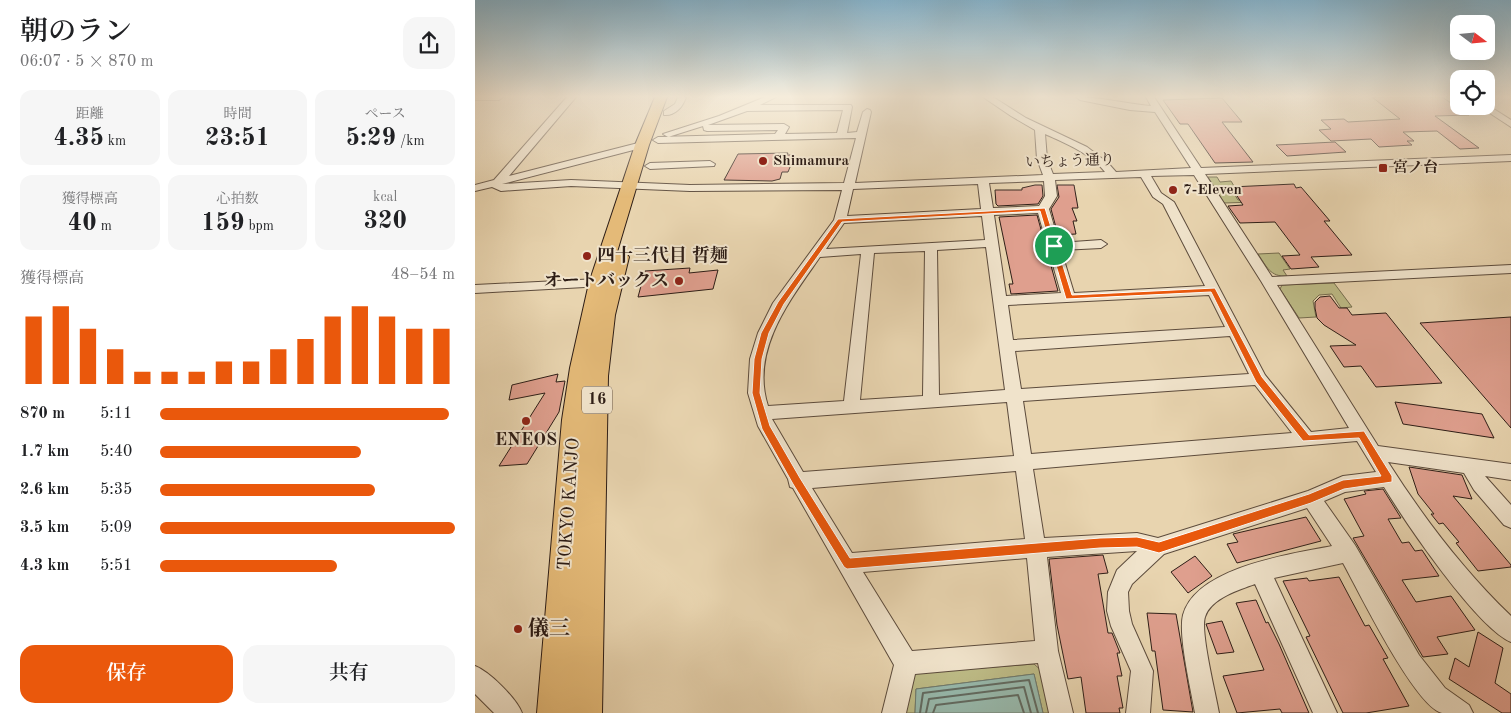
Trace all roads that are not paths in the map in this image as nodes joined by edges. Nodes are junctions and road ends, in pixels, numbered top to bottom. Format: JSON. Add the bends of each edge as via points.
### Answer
{"nodes":[{"id":1,"x":543,"y":130,"type":"edge"},
{"id":2,"x":659,"y":130,"type":"edge"},
{"id":3,"x":687,"y":130,"type":"edge"},
{"id":4,"x":782,"y":130,"type":"edge"},
{"id":5,"x":842,"y":130,"type":"edge"},
{"id":6,"x":863,"y":130,"type":"edge"},
{"id":7,"x":1040,"y":130,"type":"edge"},
{"id":8,"x":1045,"y":130,"type":"edge"},
{"id":9,"x":1171,"y":130,"type":"edge"},
{"id":10,"x":862,"y":135,"type":"junction"},
{"id":11,"x":841,"y":136,"type":"junction"},
{"id":12,"x":778,"y":137,"type":"junction"},
{"id":13,"x":1511,"y":158,"type":"edge"},
{"id":14,"x":647,"y":160,"type":"junction"},
{"id":15,"x":710,"y":164,"type":"dead end"},
{"id":16,"x":1197,"y":171,"type":"junction"},
{"id":17,"x":1144,"y":173,"type":"junction"},
{"id":18,"x":1113,"y":175,"type":"junction"},
{"id":19,"x":1049,"y":177,"type":"junction"},
{"id":20,"x":983,"y":180,"type":"junction"},
{"id":21,"x":496,"y":183,"type":"junction"},
{"id":22,"x":850,"y":186,"type":"junction"},
{"id":23,"x":475,"y":188,"type":"edge"},
{"id":24,"x":1043,"y":209,"type":"junction"},
{"id":25,"x":988,"y":212,"type":"junction"},
{"id":26,"x":840,"y":220,"type":"junction"},
{"id":27,"x":992,"y":243,"type":"junction"},
{"id":28,"x":1101,"y":244,"type":"dead end"},
{"id":29,"x":931,"y":246,"type":"junction"},
{"id":30,"x":1054,"y":246,"type":"junction"},
{"id":31,"x":868,"y":250,"type":"junction"},
{"id":32,"x":816,"y":253,"type":"junction"},
{"id":33,"x":1511,"y":269,"type":"edge"},
{"id":34,"x":1268,"y":281,"type":"junction"},
{"id":35,"x":597,"y":283,"type":"junction"},
{"id":36,"x":475,"y":289,"type":"edge"},
{"id":37,"x":1213,"y":290,"type":"junction"},
{"id":38,"x":1069,"y":297,"type":"junction"},
{"id":39,"x":1000,"y":301,"type":"junction"},
{"id":40,"x":1234,"y":331,"type":"junction"},
{"id":41,"x":1006,"y":346,"type":"junction"},
{"id":42,"x":1259,"y":379,"type":"junction"},
{"id":43,"x":1014,"y":397,"type":"junction"},
{"id":44,"x":931,"y":402,"type":"junction"},
{"id":45,"x":851,"y":407,"type":"junction"},
{"id":46,"x":762,"y":413,"type":"junction"},
{"id":47,"x":1361,"y":434,"type":"junction"},
{"id":48,"x":1307,"y":439,"type":"junction"},
{"id":49,"x":1371,"y":452,"type":"junction"},
{"id":50,"x":1023,"y":462,"type":"junction"},
{"id":51,"x":1469,"y":466,"type":"junction"},
{"id":52,"x":1511,"y":472,"type":"edge"},
{"id":53,"x":1389,"y":479,"type":"junction"},
{"id":54,"x":796,"y":481,"type":"junction"},
{"id":55,"x":1311,"y":498,"type":"junction"},
{"id":56,"x":1511,"y":519,"type":"edge"},
{"id":57,"x":1159,"y":548,"type":"junction"},
{"id":58,"x":1036,"y":550,"type":"junction"},
{"id":59,"x":1348,"y":552,"type":"junction"},
{"id":60,"x":847,"y":563,"type":"junction"},
{"id":61,"x":1261,"y":573,"type":"junction"},
{"id":62,"x":1511,"y":631,"type":"edge"},
{"id":63,"x":1047,"y":652,"type":"junction"},
{"id":64,"x":906,"y":663,"type":"junction"},
{"id":65,"x":475,"y":677,"type":"edge"},
{"id":66,"x":510,"y":713,"type":"edge"},
{"id":67,"x":554,"y":713,"type":"edge"},
{"id":68,"x":585,"y":713,"type":"edge"},
{"id":69,"x":894,"y":713,"type":"edge"},
{"id":70,"x":1061,"y":713,"type":"edge"},
{"id":71,"x":1138,"y":713,"type":"edge"},
{"id":72,"x":1207,"y":713,"type":"edge"},
{"id":73,"x":1325,"y":713,"type":"edge"},
{"id":74,"x":1461,"y":713,"type":"edge"}],
"edges":[{"from":1,"to":21,"type":"street"},
{"from":2,"to":14,"type":"highway","name":"TOKYO KANJO","number":"16"},
{"from":3,"to":14,"type":"street"},
{"from":4,"to":12,"type":"street"},
{"from":5,"to":11,"type":"street"},
{"from":6,"to":10,"type":"street"},
{"from":7,"to":19,"type":"street","via":[[1042,159]]},
{"from":8,"to":18,"type":"street","via":[[1089,152]]},
{"from":9,"to":16,"type":"street"},
{"from":10,"to":11,"type":"street"},
{"from":10,"to":22,"type":"street"},
{"from":11,"to":12,"type":"street"},
{"from":12,"to":14,"type":"street"},
{"from":13,"to":16,"type":"street","name":"いちょう通り"},
{"from":14,"to":15,"type":"street"},
{"from":14,"to":21,"type":"street"},
{"from":14,"to":21,"type":"street","via":[[571,184],[501,188]]},
{"from":14,"to":22,"type":"street","name":"いちょう通り","via":[[741,188]]},
{"from":14,"to":35,"type":"highway","name":"TOKYO KANJO","number":"16"},
{"from":14,"to":68,"type":"highway","name":"TOKYO KANJO","number":"16","via":[[615,273],[600,361],[593,440]]},
{"from":16,"to":17,"type":"street","name":"いちょう通り"},
{"from":16,"to":34,"type":"street"},
{"from":17,"to":18,"type":"street","name":"いちょう通り"},
{"from":17,"to":37,"type":"street","via":[[1157,195],[1168,202]]},
{"from":18,"to":19,"type":"street","name":"いちょう通り"},
{"from":19,"to":20,"type":"street","name":"いちょう通り"},
{"from":19,"to":24,"type":"street","via":[[1051,196]]},
{"from":20,"to":22,"type":"street","name":"いちょう通り"},
{"from":20,"to":25,"type":"street"},
{"from":21,"to":23,"type":"street"},
{"from":22,"to":26,"type":"street"},
{"from":24,"to":25,"type":"street"},
{"from":24,"to":30,"type":"street"},
{"from":25,"to":26,"type":"street"},
{"from":25,"to":27,"type":"street"},
{"from":26,"to":32,"type":"street"},
{"from":27,"to":29,"type":"street"},
{"from":27,"to":39,"type":"street"},
{"from":28,"to":30,"type":"street"},
{"from":29,"to":31,"type":"street"},
{"from":29,"to":44,"type":"street"},
{"from":30,"to":38,"type":"street"},
{"from":31,"to":32,"type":"street"},
{"from":31,"to":45,"type":"street"},
{"from":32,"to":46,"type":"street","via":[[780,303],[765,333],[758,359],[756,393]]},
{"from":33,"to":34,"type":"street"},
{"from":34,"to":47,"type":"street"},
{"from":35,"to":36,"type":"street"},
{"from":35,"to":67,"type":"highway","name":"TOKYO KANJO","number":"16","via":[[574,420]]},
{"from":37,"to":38,"type":"street"},
{"from":37,"to":40,"type":"street"},
{"from":38,"to":39,"type":"street"},
{"from":39,"to":41,"type":"street"},
{"from":40,"to":41,"type":"street"},
{"from":40,"to":42,"type":"street"},
{"from":41,"to":43,"type":"street"},
{"from":42,"to":43,"type":"street"},
{"from":42,"to":48,"type":"street"},
{"from":43,"to":44,"type":"street"},
{"from":43,"to":50,"type":"street"},
{"from":44,"to":45,"type":"street"},
{"from":45,"to":46,"type":"street"},
{"from":46,"to":54,"type":"street"},
{"from":47,"to":48,"type":"street"},
{"from":47,"to":49,"type":"street"},
{"from":48,"to":50,"type":"street"},
{"from":49,"to":51,"type":"street"},
{"from":49,"to":53,"type":"street"},
{"from":50,"to":54,"type":"street"},
{"from":50,"to":58,"type":"street"},
{"from":51,"to":52,"type":"street"},
{"from":51,"to":56,"type":"street","via":[[1480,484]]},
{"from":53,"to":55,"type":"street","via":[[1343,484]]},
{"from":53,"to":62,"type":"street","via":[[1407,508],[1476,597]]},
{"from":54,"to":60,"type":"street"},
{"from":55,"to":57,"type":"street"},
{"from":55,"to":59,"type":"street"},
{"from":57,"to":58,"type":"street","via":[[1137,542]]},
{"from":57,"to":71,"type":"street","via":[[1124,577],[1118,592],[1122,626],[1142,671]]},
{"from":58,"to":60,"type":"street"},
{"from":58,"to":63,"type":"street"},
{"from":59,"to":61,"type":"street"},
{"from":59,"to":74,"type":"street","via":[[1411,663],[1437,696]]},
{"from":60,"to":64,"type":"street"},
{"from":61,"to":72,"type":"street","via":[[1244,577],[1208,594],[1193,616]]},
{"from":61,"to":73,"type":"street"},
{"from":63,"to":64,"type":"street"},
{"from":63,"to":70,"type":"street"},
{"from":64,"to":69,"type":"street"},
{"from":65,"to":66,"type":"street"}]}
